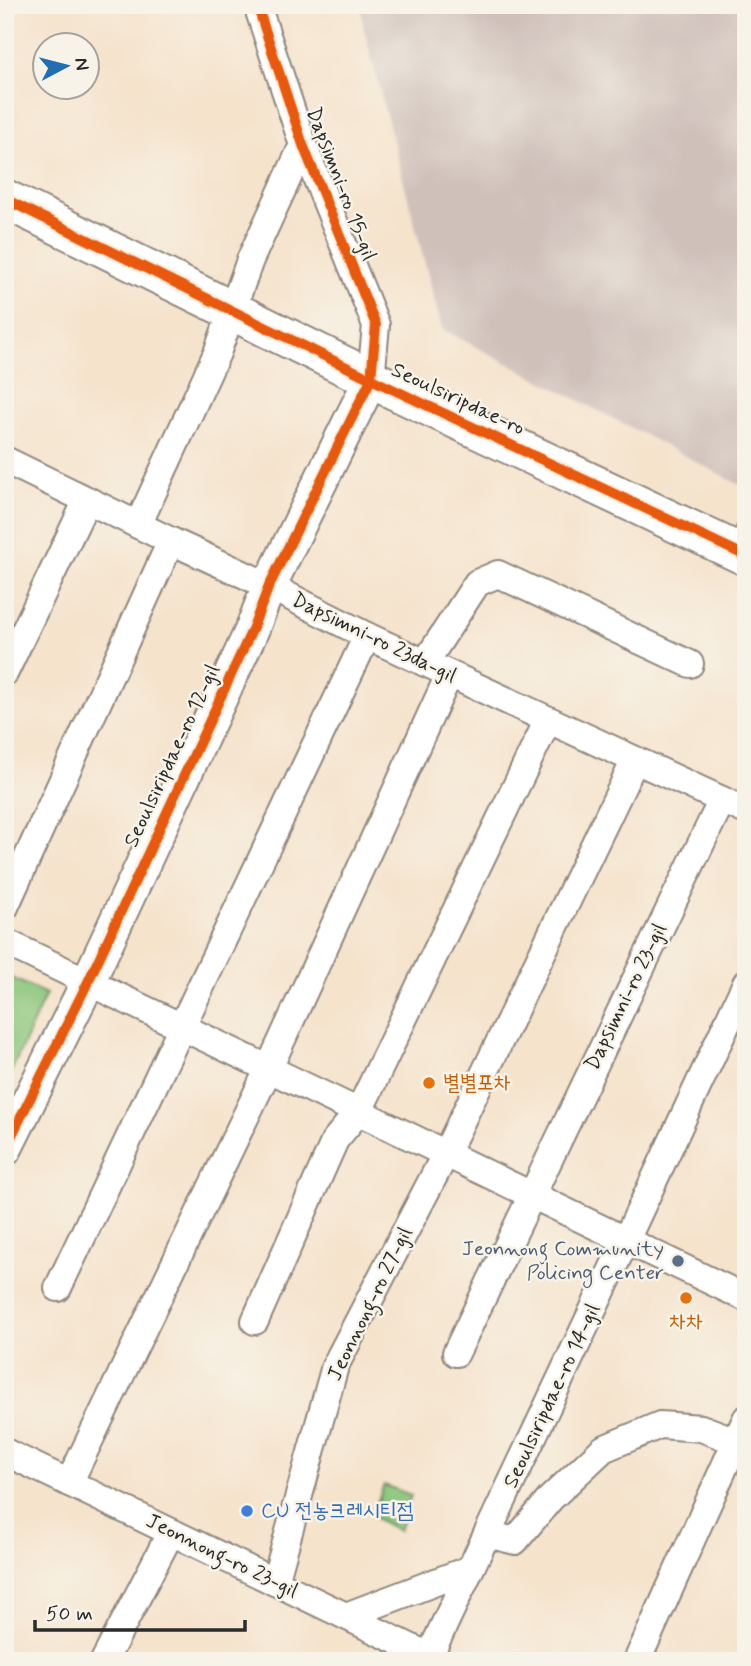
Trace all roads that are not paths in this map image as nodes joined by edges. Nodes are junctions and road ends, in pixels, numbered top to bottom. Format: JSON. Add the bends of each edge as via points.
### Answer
{"nodes":[{"id":1,"x":257,"y":5,"type":"edge"},
{"id":2,"x":303,"y":145,"type":"junction"},
{"id":3,"x":5,"y":199,"type":"edge"},
{"id":4,"x":233,"y":311,"type":"junction"},
{"id":5,"x":371,"y":379,"type":"junction"},
{"id":6,"x":5,"y":460,"type":"edge"},
{"id":7,"x":87,"y":500,"type":"junction"},
{"id":8,"x":138,"y":525,"type":"junction"},
{"id":9,"x":171,"y":541,"type":"junction"},
{"id":10,"x":742,"y":543,"type":"edge"},
{"id":11,"x":268,"y":586,"type":"junction"},
{"id":12,"x":367,"y":636,"type":"junction"},
{"id":13,"x":425,"y":663,"type":"junction"},
{"id":14,"x":690,"y":664,"type":"dead end"},
{"id":15,"x":5,"y":672,"type":"edge"},
{"id":16,"x":449,"y":675,"type":"junction"},
{"id":17,"x":548,"y":720,"type":"junction"},
{"id":18,"x":635,"y":760,"type":"junction"},
{"id":19,"x":722,"y":800,"type":"junction"},
{"id":20,"x":746,"y":811,"type":"edge"},
{"id":21,"x":5,"y":906,"type":"edge"},
{"id":22,"x":5,"y":942,"type":"edge"},
{"id":23,"x":88,"y":982,"type":"junction"},
{"id":24,"x":746,"y":984,"type":"edge"},
{"id":25,"x":183,"y":1027,"type":"junction"},
{"id":26,"x":269,"y":1068,"type":"junction"},
{"id":27,"x":359,"y":1111,"type":"junction"},
{"id":28,"x":5,"y":1149,"type":"edge"},
{"id":29,"x":446,"y":1153,"type":"junction"},
{"id":30,"x":531,"y":1194,"type":"junction"},
{"id":31,"x":626,"y":1240,"type":"junction"},
{"id":32,"x":58,"y":1288,"type":"dead end"},
{"id":33,"x":746,"y":1298,"type":"edge"},
{"id":34,"x":255,"y":1321,"type":"dead end"},
{"id":35,"x":456,"y":1353,"type":"dead end"},
{"id":36,"x":741,"y":1430,"type":"edge"},
{"id":37,"x":5,"y":1452,"type":"edge"},
{"id":38,"x":69,"y":1483,"type":"junction"},
{"id":39,"x":171,"y":1532,"type":"junction"},
{"id":40,"x":487,"y":1534,"type":"junction"},
{"id":41,"x":470,"y":1569,"type":"junction"},
{"id":42,"x":275,"y":1582,"type":"junction"},
{"id":43,"x":346,"y":1616,"type":"junction"},
{"id":44,"x":432,"y":1659,"type":"edge"},
{"id":45,"x":104,"y":1661,"type":"edge"},
{"id":46,"x":637,"y":1661,"type":"edge"}],
"edges":[{"from":1,"to":2,"type":"street","name":"Dapsimni-ro 15-gil"},
{"from":2,"to":4,"type":"street","via":[[250,260]]},
{"from":2,"to":5,"type":"street","name":"Dapsimni-ro 15-gil","via":[[376,325]]},
{"from":3,"to":4,"type":"main road","name":"Seoulsiripdae-ro"},
{"from":4,"to":5,"type":"main road","name":"Seoulsiripdae-ro"},
{"from":4,"to":8,"type":"street"},
{"from":5,"to":10,"type":"main road","name":"Seoulsiripdae-ro"},
{"from":5,"to":11,"type":"street","name":"Seoulsiripdae-ro 12-gil"},
{"from":6,"to":7,"type":"street","name":"Dapsimni-ro 23da-gil"},
{"from":7,"to":8,"type":"street","name":"Dapsimni-ro 23da-gil"},
{"from":7,"to":15,"type":"street"},
{"from":8,"to":9,"type":"street","name":"Dapsimni-ro 23da-gil"},
{"from":9,"to":11,"type":"street","name":"Dapsimni-ro 23da-gil"},
{"from":9,"to":21,"type":"street"},
{"from":11,"to":12,"type":"street","name":"Dapsimni-ro 23da-gil"},
{"from":11,"to":23,"type":"street","name":"Seoulsiripdae-ro 12-gil","via":[[251,632]]},
{"from":12,"to":13,"type":"street","name":"Dapsimni-ro 23da-gil"},
{"from":12,"to":25,"type":"street"},
{"from":13,"to":14,"type":"street","via":[[477,583],[498,574]]},
{"from":13,"to":16,"type":"street","name":"Dapsimni-ro 23da-gil"},
{"from":16,"to":17,"type":"street","name":"Dapsimni-ro 23da-gil"},
{"from":16,"to":26,"type":"street"},
{"from":17,"to":18,"type":"street","name":"Dapsimni-ro 23da-gil"},
{"from":17,"to":27,"type":"street"},
{"from":18,"to":19,"type":"street","name":"Dapsimni-ro 23da-gil"},
{"from":18,"to":29,"type":"street"},
{"from":19,"to":20,"type":"street","name":"Dapsimni-ro 23da-gil"},
{"from":19,"to":30,"type":"street","name":"Dapsimni-ro 23-gil"},
{"from":22,"to":23,"type":"street"},
{"from":23,"to":25,"type":"street"},
{"from":23,"to":28,"type":"street","name":"Seoulsiripdae-ro 12-gil"},
{"from":24,"to":31,"type":"street","name":"Seoulsiripdae-ro 14-gil"},
{"from":25,"to":26,"type":"street"},
{"from":25,"to":32,"type":"street"},
{"from":26,"to":27,"type":"street"},
{"from":26,"to":38,"type":"street"},
{"from":27,"to":29,"type":"street"},
{"from":27,"to":34,"type":"street","via":[[335,1140]]},
{"from":29,"to":30,"type":"street"},
{"from":29,"to":42,"type":"street","name":"Jeonnong-ro 27-gil","via":[[335,1366]]},
{"from":30,"to":31,"type":"street"},
{"from":30,"to":35,"type":"street"},
{"from":31,"to":33,"type":"street"},
{"from":31,"to":40,"type":"street","name":"Seoulsiripdae-ro 14-gil"},
{"from":36,"to":40,"type":"street","via":[[660,1425],[603,1449],[551,1498],[515,1541]]},
{"from":36,"to":46,"type":"street"},
{"from":37,"to":38,"type":"street","name":"Jeonnong-ro 23-gil"},
{"from":38,"to":39,"type":"street","name":"Jeonnong-ro 23-gil"},
{"from":39,"to":42,"type":"street","name":"Jeonnong-ro 23-gil"},
{"from":39,"to":45,"type":"street"},
{"from":40,"to":41,"type":"street","name":"Seoulsiripdae-ro 14-gil"},
{"from":41,"to":43,"type":"street"},
{"from":41,"to":44,"type":"street","name":"Seoulsiripdae-ro 14-gil"},
{"from":42,"to":43,"type":"street","name":"Jeonnong-ro 23-gil"},
{"from":43,"to":44,"type":"street","name":"Jeonnong-ro 23-gil"}]}
